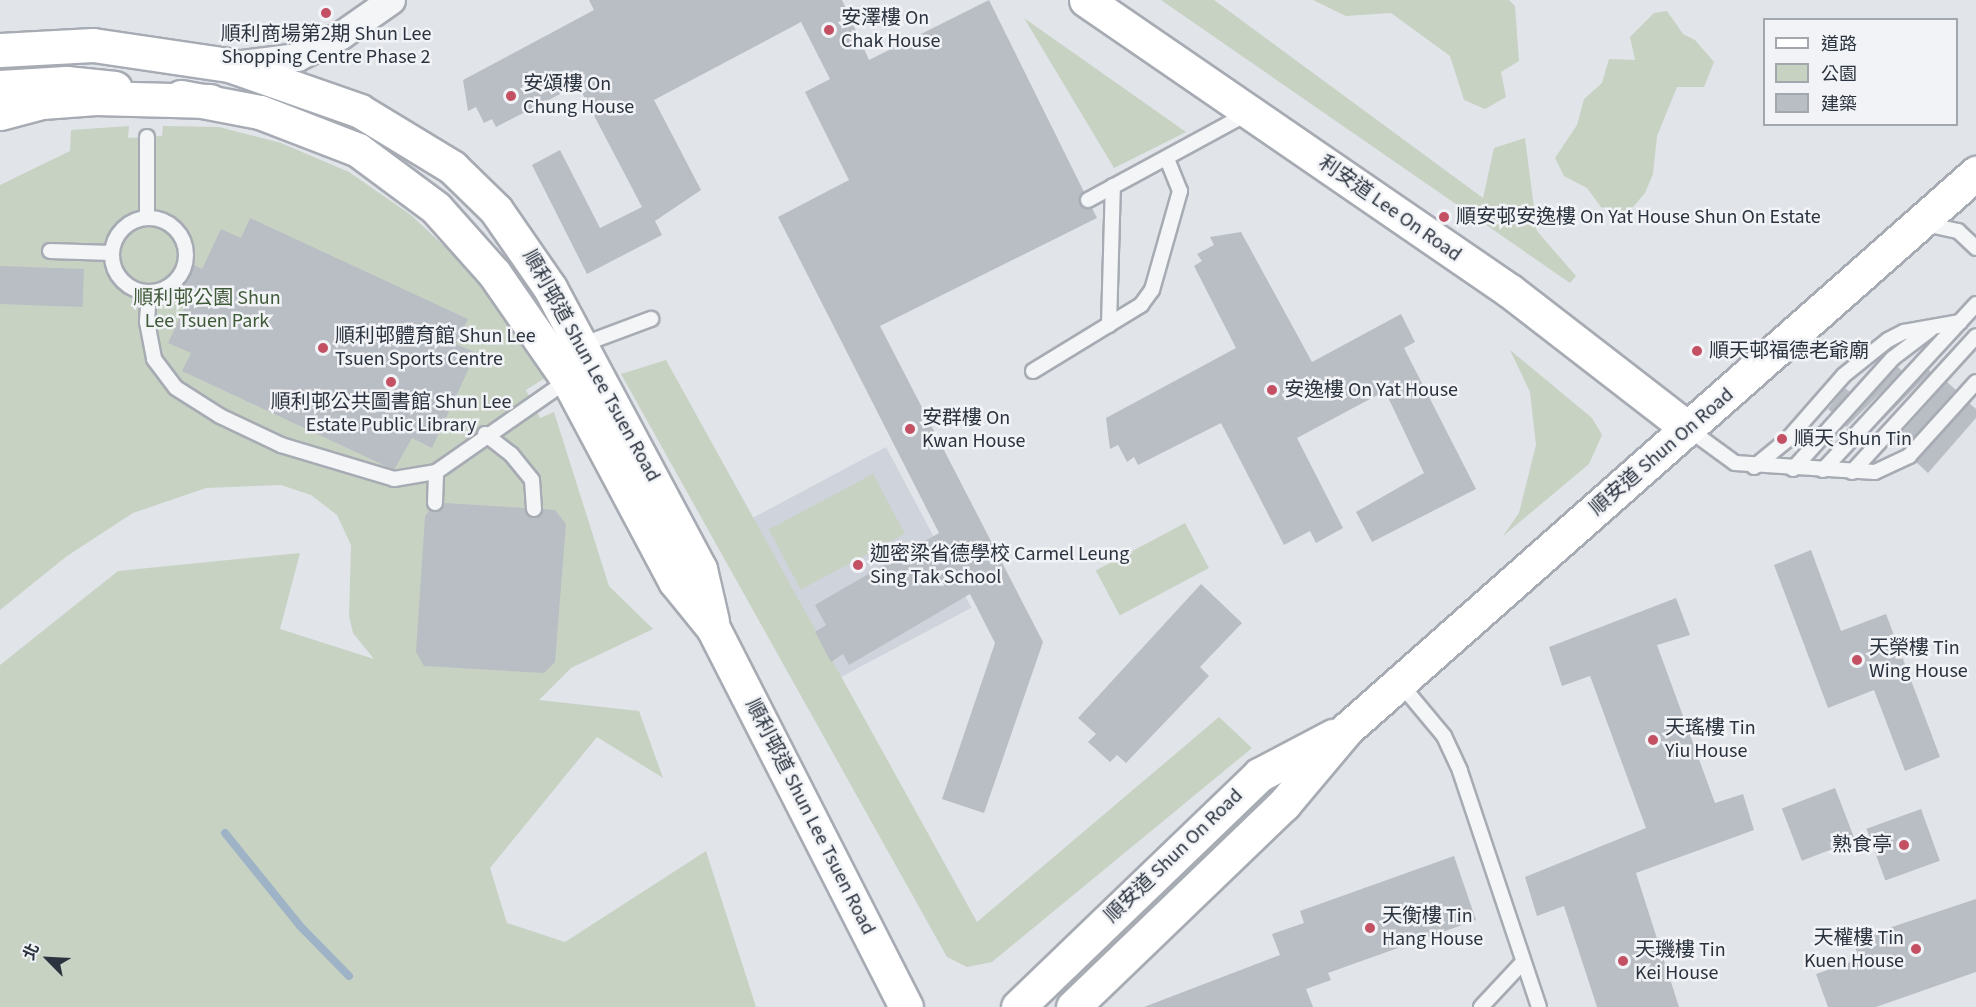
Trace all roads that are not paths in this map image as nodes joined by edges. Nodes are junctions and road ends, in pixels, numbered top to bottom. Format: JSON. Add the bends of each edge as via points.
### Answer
{"nodes":[{"id":1,"x":391,"y":0,"type":"edge"},
{"id":2,"x":1086,"y":0,"type":"edge"},
{"id":3,"x":0,"y":50,"type":"edge"},
{"id":4,"x":229,"y":65,"type":"junction"},
{"id":5,"x":0,"y":87,"type":"edge"},
{"id":6,"x":210,"y":100,"type":"junction"},
{"id":7,"x":0,"y":113,"type":"edge"},
{"id":8,"x":1248,"y":113,"type":"junction"},
{"id":9,"x":147,"y":137,"type":"dead end"},
{"id":10,"x":1167,"y":158,"type":"junction"},
{"id":11,"x":1976,"y":173,"type":"edge"},
{"id":12,"x":1113,"y":186,"type":"junction"},
{"id":13,"x":1088,"y":200,"type":"dead end"},
{"id":14,"x":147,"y":218,"type":"junction"},
{"id":15,"x":1920,"y":224,"type":"junction"},
{"id":16,"x":1976,"y":248,"type":"edge"},
{"id":17,"x":50,"y":251,"type":"dead end"},
{"id":18,"x":112,"y":253,"type":"junction"},
{"id":19,"x":149,"y":292,"type":"junction"},
{"id":20,"x":1976,"y":304,"type":"edge"},
{"id":21,"x":651,"y":319,"type":"dead end"},
{"id":22,"x":1960,"y":322,"type":"junction"},
{"id":23,"x":1109,"y":325,"type":"junction"},
{"id":24,"x":1932,"y":329,"type":"junction"},
{"id":25,"x":1976,"y":336,"type":"edge"},
{"id":26,"x":581,"y":345,"type":"junction"},
{"id":27,"x":1033,"y":371,"type":"dead end"},
{"id":28,"x":568,"y":380,"type":"junction"},
{"id":29,"x":1976,"y":382,"type":"edge"},
{"id":30,"x":1687,"y":428,"type":"junction"},
{"id":31,"x":485,"y":434,"type":"junction"},
{"id":32,"x":1754,"y":467,"type":"junction"},
{"id":33,"x":1793,"y":469,"type":"junction"},
{"id":34,"x":1823,"y":470,"type":"junction"},
{"id":35,"x":436,"y":472,"type":"junction"},
{"id":36,"x":1852,"y":472,"type":"junction"},
{"id":37,"x":435,"y":503,"type":"dead end"},
{"id":38,"x":534,"y":509,"type":"dead end"},
{"id":39,"x":713,"y":628,"type":"junction"},
{"id":40,"x":1399,"y":682,"type":"junction"},
{"id":41,"x":1347,"y":729,"type":"junction"},
{"id":42,"x":1524,"y":962,"type":"junction"},
{"id":43,"x":906,"y":1007,"type":"edge"},
{"id":44,"x":1018,"y":1007,"type":"edge"},
{"id":45,"x":1073,"y":1007,"type":"edge"},
{"id":46,"x":1481,"y":1007,"type":"edge"},
{"id":47,"x":1539,"y":1007,"type":"edge"}],
"edges":[{"from":1,"to":4,"type":"street","via":[[341,35],[297,57]]},
{"from":2,"to":8,"type":"main road","name":"利安道 Lee On Road"},
{"from":3,"to":4,"type":"main road","name":"順利邨道 Shun Lee Tsuen Road","via":[[93,45]]},
{"from":4,"to":26,"type":"main road","name":"順利邨道 Shun Lee Tsuen Road","via":[[360,111],[452,167],[522,242]]},
{"from":5,"to":6,"type":"main road","name":"順利邨道 Shun Lee Tsuen Road","via":[[95,85]]},
{"from":6,"to":7,"type":"main road","via":[[96,98],[42,102]]},
{"from":6,"to":28,"type":"main road","name":"順利邨道 Shun Lee Tsuen Road","via":[[311,129],[358,150],[402,179],[436,208],[494,273]]},
{"from":8,"to":10,"type":"lane"},
{"from":8,"to":30,"type":"main road","name":"利安道 Lee On Road","via":[[1510,291]]},
{"from":9,"to":14,"type":"lane"},
{"from":10,"to":12,"type":"lane"},
{"from":10,"to":23,"type":"lane","via":[[1180,191],[1152,290],[1141,305]]},
{"from":11,"to":15,"type":"main road","name":"順安道 Shun On Road"},
{"from":12,"to":13,"type":"lane"},
{"from":12,"to":23,"type":"lane"},
{"from":14,"to":18,"type":"lane","via":[[120,233]]},
{"from":14,"to":19,"type":"lane","via":[[170,224],[179,232],[186,254],[180,277]]},
{"from":15,"to":16,"type":"lane","via":[[1958,231]]},
{"from":15,"to":30,"type":"main road","name":"順安道 Shun On Road"},
{"from":17,"to":18,"type":"lane"},
{"from":18,"to":19,"type":"lane","via":[[116,270],[126,285]]},
{"from":19,"to":35,"type":"lane","via":[[147,322],[153,359],[176,388],[220,416],[349,469],[394,479]]},
{"from":20,"to":22,"type":"lane"},
{"from":21,"to":26,"type":"lane"},
{"from":22,"to":24,"type":"lane"},
{"from":22,"to":34,"type":"lane"},
{"from":23,"to":27,"type":"lane"},
{"from":24,"to":32,"type":"lane","via":[[1904,332],[1870,353],[1820,400],[1787,440]]},
{"from":24,"to":33,"type":"lane","via":[[1893,358]]},
{"from":25,"to":36,"type":"lane"},
{"from":26,"to":39,"type":"main road","name":"順利邨道 Shun Lee Tsuen Road","via":[[700,569]]},
{"from":28,"to":31,"type":"lane"},
{"from":28,"to":39,"type":"main road","name":"順利邨道 Shun Lee Tsuen Road","via":[[675,581]]},
{"from":29,"to":36,"type":"lane","via":[[1909,456],[1892,467]]},
{"from":30,"to":32,"type":"lane","via":[[1719,455]]},
{"from":30,"to":40,"type":"main road","name":"順安道 Shun On Road"},
{"from":31,"to":35,"type":"lane"},
{"from":31,"to":38,"type":"lane","via":[[511,454],[532,480]]},
{"from":32,"to":33,"type":"lane"},
{"from":33,"to":34,"type":"lane"},
{"from":34,"to":36,"type":"lane"},
{"from":35,"to":37,"type":"lane"},
{"from":39,"to":43,"type":"main road","name":"順利邨道 Shun Lee Tsuen Road"},
{"from":40,"to":41,"type":"main road","name":"順安道 Shun On Road"},
{"from":40,"to":42,"type":"lane","via":[[1444,736],[1460,771]]},
{"from":41,"to":44,"type":"main road","name":"順安道 Shun On Road","via":[[1259,775]]},
{"from":41,"to":45,"type":"main road","name":"順安道 Shun On Road","via":[[1284,804]]},
{"from":42,"to":46,"type":"lane"},
{"from":42,"to":47,"type":"lane"}]}
